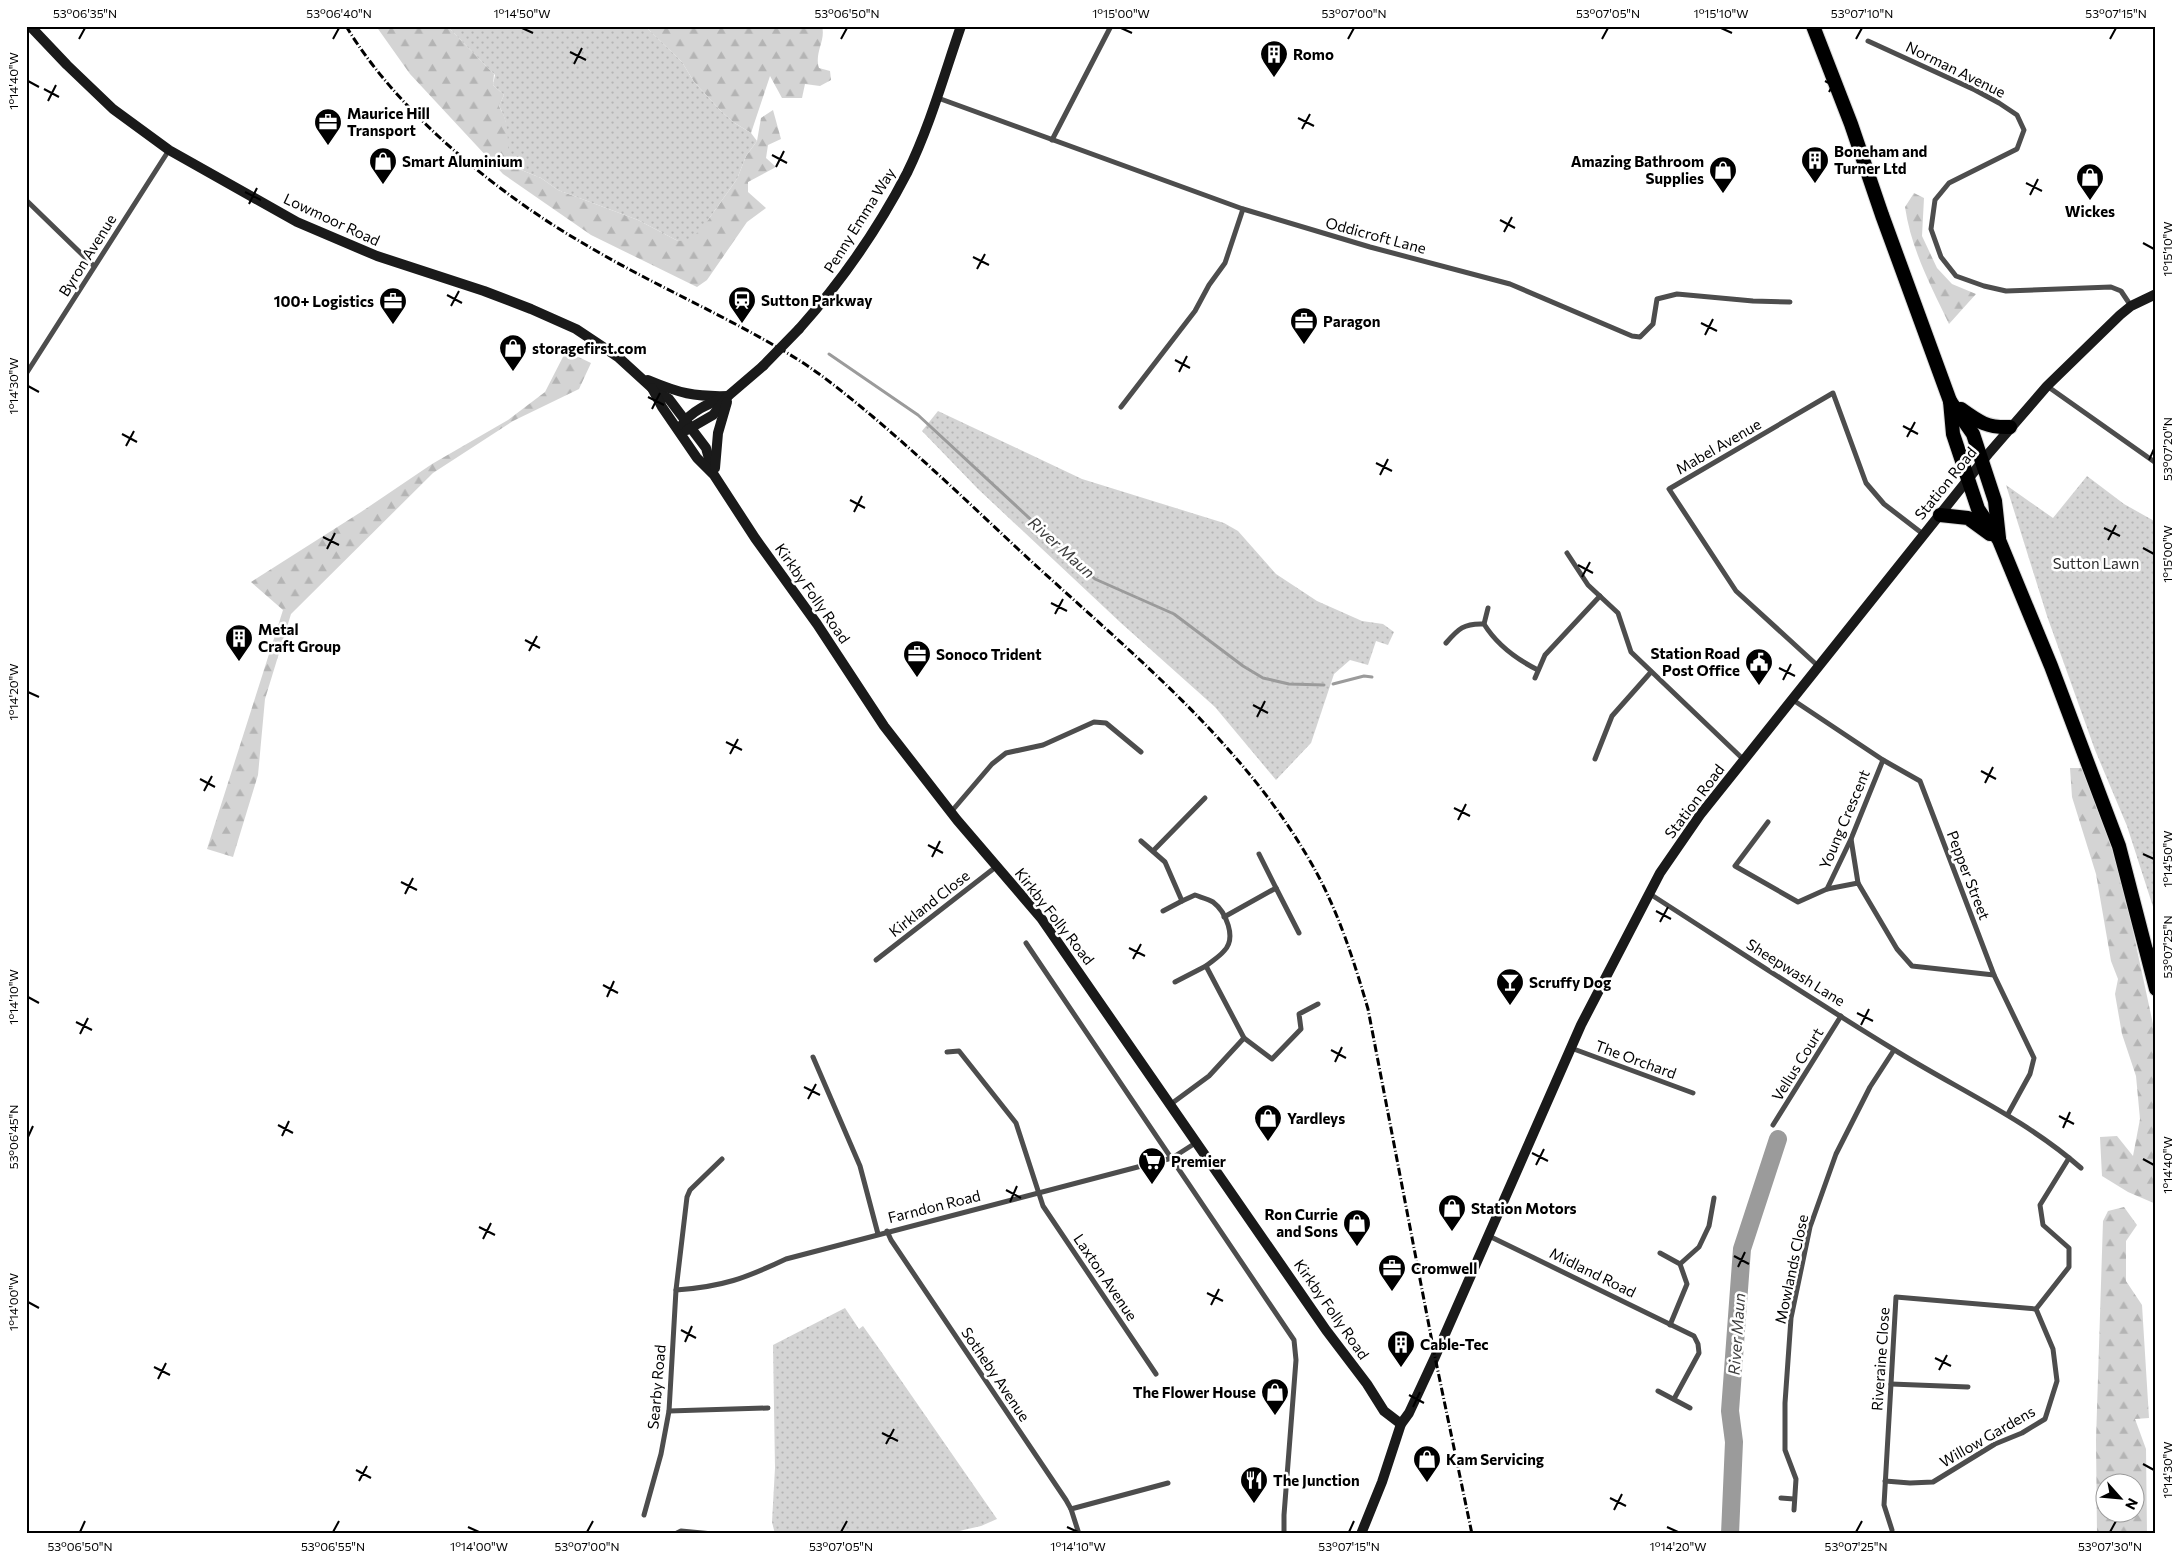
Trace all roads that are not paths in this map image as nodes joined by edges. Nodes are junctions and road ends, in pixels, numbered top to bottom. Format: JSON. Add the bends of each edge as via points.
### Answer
{"nodes":[{"id":1,"x":30,"y":26,"type":"edge"},
{"id":2,"x":960,"y":26,"type":"edge"},
{"id":3,"x":1111,"y":26,"type":"edge"},
{"id":4,"x":1813,"y":26,"type":"edge"},
{"id":5,"x":1868,"y":41,"type":"dead end"},
{"id":6,"x":937,"y":98,"type":"junction"},
{"id":7,"x":1052,"y":140,"type":"junction"},
{"id":8,"x":169,"y":150,"type":"junction"},
{"id":9,"x":26,"y":200,"type":"edge"},
{"id":10,"x":1243,"y":209,"type":"junction"},
{"id":11,"x":94,"y":266,"type":"junction"},
{"id":12,"x":2156,"y":294,"type":"edge"},
{"id":13,"x":1790,"y":302,"type":"dead end"},
{"id":14,"x":2131,"y":306,"type":"junction"},
{"id":15,"x":26,"y":374,"type":"edge"},
{"id":16,"x":640,"y":377,"type":"junction"},
{"id":17,"x":2047,"y":386,"type":"junction"},
{"id":18,"x":652,"y":388,"type":"junction"},
{"id":19,"x":728,"y":396,"type":"junction"},
{"id":20,"x":1950,"y":401,"type":"junction"},
{"id":21,"x":1121,"y":407,"type":"dead end"},
{"id":22,"x":685,"y":419,"type":"junction"},
{"id":23,"x":2010,"y":427,"type":"junction"},
{"id":24,"x":692,"y":428,"type":"junction"},
{"id":25,"x":679,"y":432,"type":"junction"},
{"id":26,"x":1982,"y":461,"type":"junction"},
{"id":27,"x":2156,"y":463,"type":"edge"},
{"id":28,"x":714,"y":475,"type":"junction"},
{"id":29,"x":1968,"y":480,"type":"junction"},
{"id":30,"x":1940,"y":515,"type":"junction"},
{"id":31,"x":1923,"y":534,"type":"junction"},
{"id":32,"x":1999,"y":540,"type":"junction"},
{"id":33,"x":1567,"y":553,"type":"dead end"},
{"id":34,"x":1600,"y":596,"type":"junction"},
{"id":35,"x":1488,"y":608,"type":"dead end"},
{"id":36,"x":1484,"y":624,"type":"junction"},
{"id":37,"x":1446,"y":643,"type":"dead end"},
{"id":38,"x":1820,"y":667,"type":"junction"},
{"id":39,"x":1538,"y":670,"type":"junction"},
{"id":40,"x":1651,"y":672,"type":"junction"},
{"id":41,"x":1535,"y":678,"type":"dead end"},
{"id":42,"x":1793,"y":700,"type":"junction"},
{"id":43,"x":1141,"y":752,"type":"dead end"},
{"id":44,"x":1595,"y":759,"type":"dead end"},
{"id":45,"x":1744,"y":760,"type":"junction"},
{"id":46,"x":1882,"y":760,"type":"junction"},
{"id":47,"x":1205,"y":798,"type":"dead end"},
{"id":48,"x":951,"y":812,"type":"junction"},
{"id":49,"x":1768,"y":822,"type":"dead end"},
{"id":50,"x":1851,"y":839,"type":"junction"},
{"id":51,"x":1140,"y":841,"type":"dead end"},
{"id":52,"x":1153,"y":851,"type":"junction"},
{"id":53,"x":1259,"y":854,"type":"dead end"},
{"id":54,"x":997,"y":866,"type":"junction"},
{"id":55,"x":1858,"y":883,"type":"junction"},
{"id":56,"x":1276,"y":888,"type":"junction"},
{"id":57,"x":1828,"y":889,"type":"junction"},
{"id":58,"x":1650,"y":894,"type":"junction"},
{"id":59,"x":1182,"y":901,"type":"junction"},
{"id":60,"x":1163,"y":911,"type":"dead end"},
{"id":61,"x":1224,"y":916,"type":"junction"},
{"id":62,"x":1299,"y":933,"type":"dead end"},
{"id":63,"x":1026,"y":943,"type":"dead end"},
{"id":64,"x":876,"y":960,"type":"dead end"},
{"id":65,"x":1206,"y":966,"type":"junction"},
{"id":66,"x":1994,"y":975,"type":"junction"},
{"id":67,"x":1176,"y":982,"type":"dead end"},
{"id":68,"x":2156,"y":989,"type":"edge"},
{"id":69,"x":1318,"y":1004,"type":"dead end"},
{"id":70,"x":1841,"y":1016,"type":"junction"},
{"id":71,"x":1244,"y":1038,"type":"junction"},
{"id":72,"x":1571,"y":1048,"type":"junction"},
{"id":73,"x":1894,"y":1050,"type":"junction"},
{"id":74,"x":947,"y":1052,"type":"dead end"},
{"id":75,"x":813,"y":1057,"type":"dead end"},
{"id":76,"x":1692,"y":1093,"type":"dead end"},
{"id":77,"x":1171,"y":1104,"type":"junction"},
{"id":78,"x":2008,"y":1114,"type":"junction"},
{"id":79,"x":1773,"y":1125,"type":"dead end"},
{"id":80,"x":1197,"y":1142,"type":"junction"},
{"id":81,"x":1172,"y":1158,"type":"junction"},
{"id":82,"x":2069,"y":1158,"type":"junction"},
{"id":83,"x":722,"y":1159,"type":"dead end"},
{"id":84,"x":2082,"y":1168,"type":"dead end"},
{"id":85,"x":1038,"y":1193,"type":"junction"},
{"id":86,"x":1714,"y":1198,"type":"dead end"},
{"id":87,"x":887,"y":1231,"type":"junction"},
{"id":88,"x":878,"y":1234,"type":"junction"},
{"id":89,"x":1488,"y":1236,"type":"junction"},
{"id":90,"x":1660,"y":1253,"type":"dead end"},
{"id":91,"x":1680,"y":1264,"type":"junction"},
{"id":92,"x":676,"y":1290,"type":"junction"},
{"id":93,"x":2036,"y":1309,"type":"junction"},
{"id":94,"x":1670,"y":1325,"type":"junction"},
{"id":95,"x":1156,"y":1374,"type":"dead end"},
{"id":96,"x":1891,"y":1384,"type":"junction"},
{"id":97,"x":1968,"y":1387,"type":"dead end"},
{"id":98,"x":1658,"y":1391,"type":"dead end"},
{"id":99,"x":1674,"y":1399,"type":"junction"},
{"id":100,"x":768,"y":1408,"type":"dead end"},
{"id":101,"x":1690,"y":1408,"type":"dead end"},
{"id":102,"x":670,"y":1411,"type":"junction"},
{"id":103,"x":1401,"y":1424,"type":"junction"},
{"id":104,"x":1885,"y":1481,"type":"junction"},
{"id":105,"x":1168,"y":1483,"type":"dead end"},
{"id":106,"x":1781,"y":1498,"type":"dead end"},
{"id":107,"x":1794,"y":1499,"type":"junction"},
{"id":108,"x":1071,"y":1509,"type":"junction"},
{"id":109,"x":1794,"y":1510,"type":"dead end"},
{"id":110,"x":644,"y":1514,"type":"dead end"},
{"id":111,"x":1892,"y":1530,"type":"dead end"},
{"id":112,"x":675,"y":1534,"type":"edge"},
{"id":113,"x":714,"y":1534,"type":"edge"},
{"id":114,"x":1079,"y":1534,"type":"edge"},
{"id":115,"x":1284,"y":1534,"type":"edge"},
{"id":116,"x":1361,"y":1534,"type":"edge"}],
"edges":[{"from":1,"to":8,"type":"main road","name":"Lowmoor Road","via":[[113,109]]},
{"from":2,"to":6,"type":"main road","name":"Penny Emma Way"},
{"from":3,"to":7,"type":"street"},
{"from":4,"to":20,"type":"highway"},
{"from":5,"to":14,"type":"street","name":"Norman Avenue","via":[[1999,103],[2017,115],[2024,130],[2017,149],[1949,183],[1934,200],[1930,229],[1941,257],[1956,276],[2006,291],[2111,287],[2121,291]]},
{"from":6,"to":7,"type":"street","name":"Oddicroft Lane"},
{"from":6,"to":19,"type":"main road","name":"Penny Emma Way","bridge":true,"via":[[908,171],[849,266],[799,329]]},
{"from":7,"to":10,"type":"street","name":"Oddicroft Lane"},
{"from":8,"to":11,"type":"street","name":"Byron Avenue"},
{"from":8,"to":16,"type":"main road","name":"Lowmoor Road","via":[[297,222],[377,256],[499,297],[576,329],[618,357]]},
{"from":9,"to":11,"type":"street"},
{"from":10,"to":13,"type":"street","name":"Oddicroft Lane","via":[[1510,284],[1640,338],[1653,324],[1657,299],[1677,294]]},
{"from":10,"to":21,"type":"street","via":[[1225,263],[1195,311]]},
{"from":11,"to":15,"type":"street","name":"Byron Avenue"},
{"from":12,"to":14,"type":"main road","name":"Station Road"},
{"from":14,"to":17,"type":"main road","name":"Station Road"},
{"from":16,"to":18,"type":"main road","name":"Lowmoor Road"},
{"from":16,"to":19,"type":"main road","via":[[687,394]]},
{"from":17,"to":23,"type":"main road","name":"Station Road"},
{"from":17,"to":27,"type":"street"},
{"from":18,"to":22,"type":"main road","name":"Lowmoor Road","via":[[669,399]]},
{"from":18,"to":25,"type":"main road","name":"Lowmoor Road"},
{"from":19,"to":22,"type":"main road","name":"Penny Emma Way"},
{"from":19,"to":24,"type":"main road","name":"Penny Emma Way","via":[[713,415]]},
{"from":19,"to":28,"type":"main road","via":[[718,433]]},
{"from":20,"to":23,"type":"highway","via":[[1984,425]]},
{"from":20,"to":26,"type":"highway","via":[[1970,429]]},
{"from":20,"to":29,"type":"highway","via":[[1953,434]]},
{"from":22,"to":24,"type":"main road","name":"Lowmoor Road"},
{"from":22,"to":25,"type":"main road"},
{"from":23,"to":26,"type":"main road","name":"Station Road"},
{"from":24,"to":25,"type":"main road","name":"Penny Emma Way"},
{"from":24,"to":28,"type":"main road","name":"Lowmoor Road","via":[[706,448]]},
{"from":25,"to":28,"type":"main road","name":"Kirkby Folly Road"},
{"from":26,"to":29,"type":"main road","name":"Station Road"},
{"from":26,"to":32,"type":"highway","via":[[1995,501]]},
{"from":28,"to":48,"type":"main road","name":"Kirkby Folly Road","via":[[884,726]]},
{"from":29,"to":30,"type":"main road","name":"Station Road"},
{"from":29,"to":32,"type":"highway","via":[[1978,509]]},
{"from":30,"to":31,"type":"main road","name":"Station Road"},
{"from":30,"to":32,"type":"highway","via":[[1968,518]]},
{"from":31,"to":38,"type":"main road","name":"Station Road"},
{"from":31,"to":38,"type":"street","name":"Mabel Avenue","via":[[1884,504],[1866,483],[1834,392],[1669,489],[1736,591]]},
{"from":32,"to":68,"type":"highway","via":[[2119,846]]},
{"from":33,"to":34,"type":"street","via":[[1588,585]]},
{"from":34,"to":39,"type":"street","via":[[1545,655]]},
{"from":34,"to":40,"type":"street","via":[[1618,613],[1630,652]]},
{"from":35,"to":36,"type":"street"},
{"from":36,"to":37,"type":"street","via":[[1470,624],[1456,630]]},
{"from":36,"to":39,"type":"street","via":[[1490,635],[1519,661]]},
{"from":38,"to":42,"type":"main road","name":"Station Road"},
{"from":39,"to":41,"type":"street"},
{"from":40,"to":44,"type":"street","via":[[1612,716]]},
{"from":40,"to":45,"type":"street"},
{"from":42,"to":45,"type":"main road","name":"Station Road"},
{"from":42,"to":46,"type":"street","name":"Pepper Street"},
{"from":43,"to":48,"type":"street","via":[[1106,723],[1094,722],[1043,746],[1006,753],[992,764]]},
{"from":45,"to":58,"type":"main road","name":"Station Road","via":[[1660,873]]},
{"from":46,"to":50,"type":"street","name":"Young Crescent"},
{"from":46,"to":66,"type":"street","name":"Pepper Street","via":[[1920,781]]},
{"from":47,"to":52,"type":"street"},
{"from":48,"to":54,"type":"main road","name":"Kirkby Folly Road"},
{"from":49,"to":57,"type":"street","name":"Young Crescent","via":[[1735,866],[1798,902]]},
{"from":50,"to":55,"type":"street"},
{"from":50,"to":57,"type":"street","name":"Young Crescent"},
{"from":51,"to":52,"type":"street"},
{"from":52,"to":59,"type":"street","via":[[1165,862]]},
{"from":53,"to":56,"type":"street"},
{"from":54,"to":64,"type":"street","name":"Kirkland Close"},
{"from":54,"to":77,"type":"main road","name":"Kirkby Folly Road","via":[[1041,918]]},
{"from":55,"to":57,"type":"street","name":"Young Crescent"},
{"from":55,"to":66,"type":"street","via":[[1897,949],[1912,966]]},
{"from":56,"to":61,"type":"street"},
{"from":56,"to":62,"type":"street"},
{"from":58,"to":70,"type":"street","name":"Sheepwash Lane"},
{"from":58,"to":72,"type":"main road","name":"Station Road"},
{"from":59,"to":60,"type":"street"},
{"from":59,"to":61,"type":"street","via":[[1195,895],[1213,902]]},
{"from":61,"to":65,"type":"street","via":[[1230,930],[1229,943],[1225,951]]},
{"from":63,"to":81,"type":"street"},
{"from":65,"to":67,"type":"street"},
{"from":65,"to":71,"type":"street"},
{"from":66,"to":78,"type":"street","name":"Pepper Street","via":[[2034,1058],[2030,1074]]},
{"from":69,"to":71,"type":"street","via":[[1299,1014],[1301,1029],[1272,1059]]},
{"from":70,"to":73,"type":"street","name":"Sheepwash Lane"},
{"from":70,"to":79,"type":"street","name":"Vellus Court"},
{"from":71,"to":77,"type":"street","via":[[1209,1076]]},
{"from":72,"to":76,"type":"street","name":"The Orchard"},
{"from":72,"to":89,"type":"main road","name":"Station Road"},
{"from":73,"to":78,"type":"street","name":"Sheepwash Lane"},
{"from":73,"to":107,"type":"street","name":"Mowlands Close","via":[[1870,1087],[1836,1154],[1810,1227],[1792,1318],[1785,1403],[1785,1450],[1796,1479]]},
{"from":74,"to":85,"type":"street","name":"Laxton Avenue","via":[[959,1051],[1016,1123]]},
{"from":75,"to":88,"type":"street","via":[[860,1166]]},
{"from":77,"to":80,"type":"main road","name":"Kirkby Folly Road"},
{"from":78,"to":82,"type":"street"},
{"from":80,"to":81,"type":"street","name":"Farndon Road"},
{"from":80,"to":103,"type":"main road","name":"Kirkby Folly Road","via":[[1384,1411]]},
{"from":81,"to":85,"type":"street","name":"Farndon Road"},
{"from":81,"to":115,"type":"street","via":[[1294,1340],[1296,1360]]},
{"from":82,"to":84,"type":"street"},
{"from":82,"to":93,"type":"street","via":[[2040,1205],[2043,1225],[2069,1248],[2069,1267]]},
{"from":83,"to":92,"type":"street","name":"Searby Road","via":[[690,1190],[687,1197]]},
{"from":85,"to":87,"type":"street","name":"Farndon Road"},
{"from":85,"to":95,"type":"street","name":"Laxton Avenue","via":[[1043,1206]]},
{"from":86,"to":91,"type":"street","via":[[1709,1226],[1700,1247]]},
{"from":87,"to":88,"type":"street","name":"Farndon Road"},
{"from":87,"to":108,"type":"street","name":"Sotheby Avenue"},
{"from":88,"to":92,"type":"street","name":"Farndon Road","via":[[786,1259],[745,1278],[717,1286]]},
{"from":89,"to":94,"type":"street","name":"Midland Road"},
{"from":89,"to":103,"type":"main road","name":"Station Road","via":[[1413,1405]]},
{"from":90,"to":91,"type":"street"},
{"from":91,"to":94,"type":"street","via":[[1687,1284]]},
{"from":92,"to":102,"type":"street","name":"Searby Road"},
{"from":93,"to":96,"type":"street","name":"Riveraine Close","via":[[1896,1297]]},
{"from":93,"to":104,"type":"street","name":"Willow Gardens","via":[[2053,1349],[2057,1381],[2045,1419],[1995,1444],[1933,1482]]},
{"from":94,"to":99,"type":"street","name":"Midland Road","via":[[1694,1336],[1699,1353]]},
{"from":96,"to":97,"type":"street"},
{"from":96,"to":104,"type":"street","name":"Riveraine Close"},
{"from":98,"to":99,"type":"street"},
{"from":99,"to":101,"type":"street"},
{"from":100,"to":102,"type":"street"},
{"from":102,"to":110,"type":"street","name":"Searby Road"},
{"from":103,"to":116,"type":"main road","name":"Station Road"},
{"from":104,"to":111,"type":"street","name":"Riveraine Close","via":[[1884,1505]]},
{"from":105,"to":108,"type":"street"},
{"from":106,"to":107,"type":"street"},
{"from":107,"to":109,"type":"street","name":"Mowlands Close"},
{"from":108,"to":114,"type":"street","name":"Sotheby Avenue"},
{"from":112,"to":113,"type":"street"}]}
